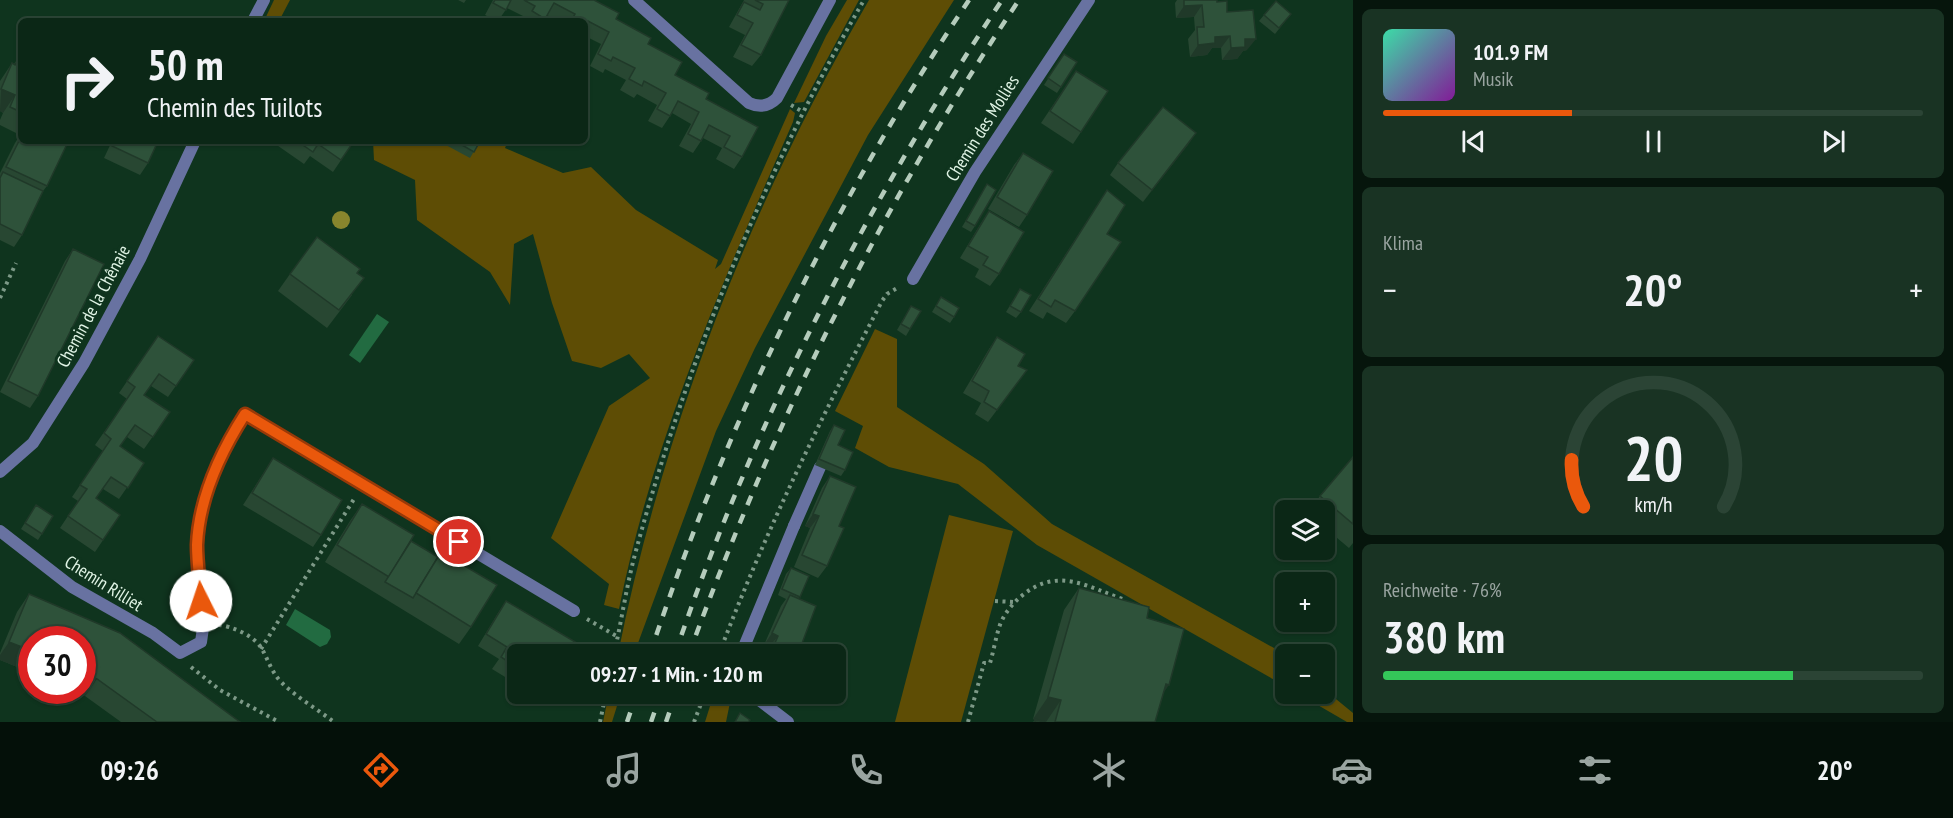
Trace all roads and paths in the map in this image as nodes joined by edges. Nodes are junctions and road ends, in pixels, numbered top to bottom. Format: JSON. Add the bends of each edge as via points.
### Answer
{"nodes":[{"id":1,"x":264,"y":0,"type":"edge"},
{"id":2,"x":634,"y":0,"type":"edge"},
{"id":3,"x":830,"y":0,"type":"edge"},
{"id":4,"x":864,"y":0,"type":"edge"},
{"id":5,"x":1089,"y":0,"type":"edge"},
{"id":6,"x":255,"y":18,"type":"edge"},
{"id":7,"x":194,"y":144,"type":"edge"},
{"id":8,"x":16,"y":263,"type":"dead end"},
{"id":9,"x":913,"y":279,"type":"dead end"},
{"id":10,"x":0,"y":298,"type":"edge"},
{"id":11,"x":820,"y":467,"type":"edge"},
{"id":12,"x":0,"y":472,"type":"edge"},
{"id":13,"x":363,"y":485,"type":"junction"},
{"id":14,"x":0,"y":531,"type":"edge"},
{"id":15,"x":995,"y":601,"type":"dead end"},
{"id":16,"x":1013,"y":602,"type":"junction"},
{"id":17,"x":1132,"y":603,"type":"edge"},
{"id":18,"x":574,"y":611,"type":"joint"},
{"id":19,"x":203,"y":627,"type":"junction"},
{"id":20,"x":618,"y":637,"type":"junction"},
{"id":21,"x":617,"y":644,"type":"edge"},
{"id":22,"x":745,"y":644,"type":"edge"},
{"id":23,"x":261,"y":649,"type":"junction"},
{"id":24,"x":180,"y":653,"type":"junction"},
{"id":25,"x":604,"y":704,"type":"edge"},
{"id":26,"x":701,"y":704,"type":"edge"},
{"id":27,"x":764,"y":704,"type":"edge"},
{"id":28,"x":279,"y":722,"type":"edge"},
{"id":29,"x":334,"y":722,"type":"edge"},
{"id":30,"x":600,"y":722,"type":"edge"},
{"id":31,"x":694,"y":722,"type":"edge"},
{"id":32,"x":788,"y":722,"type":"edge"},
{"id":33,"x":968,"y":722,"type":"edge"}],
"edges":[{"from":1,"to":6,"type":"street"},
{"from":2,"to":3,"type":"street","via":[[749,103],[763,106],[777,98]]},
{"from":4,"to":20,"type":"path","via":[[815,87],[722,288],[636,548]]},
{"from":5,"to":9,"type":"street","name":"Chemin des Mollies","via":[[980,163]]},
{"from":7,"to":12,"type":"street","name":"Chemin de la Chênaie","via":[[140,260],[84,363],[33,443]]},
{"from":8,"to":10,"type":"path"},
{"from":11,"to":22,"type":"street"},
{"from":13,"to":18,"type":"street"},
{"from":13,"to":19,"type":"street","via":[[245,414],[224,447],[200,520],[197,546]]},
{"from":13,"to":23,"type":"path"},
{"from":14,"to":24,"type":"street","name":"Chemin Rilliet","via":[[72,587]]},
{"from":15,"to":16,"type":"path"},
{"from":16,"to":17,"type":"path","via":[[1035,586],[1054,579],[1069,580]]},
{"from":16,"to":33,"type":"path","via":[[1001,623],[990,663],[984,663]]},
{"from":18,"to":20,"type":"path"},
{"from":19,"to":23,"type":"path","via":[[233,628]]},
{"from":19,"to":24,"type":"street","via":[[201,642]]},
{"from":20,"to":21,"type":"path"},
{"from":23,"to":29,"type":"path","via":[[283,683]]},
{"from":24,"to":28,"type":"path","via":[[214,687]]},
{"from":25,"to":30,"type":"path"},
{"from":26,"to":31,"type":"path"},
{"from":27,"to":32,"type":"street"}]}
